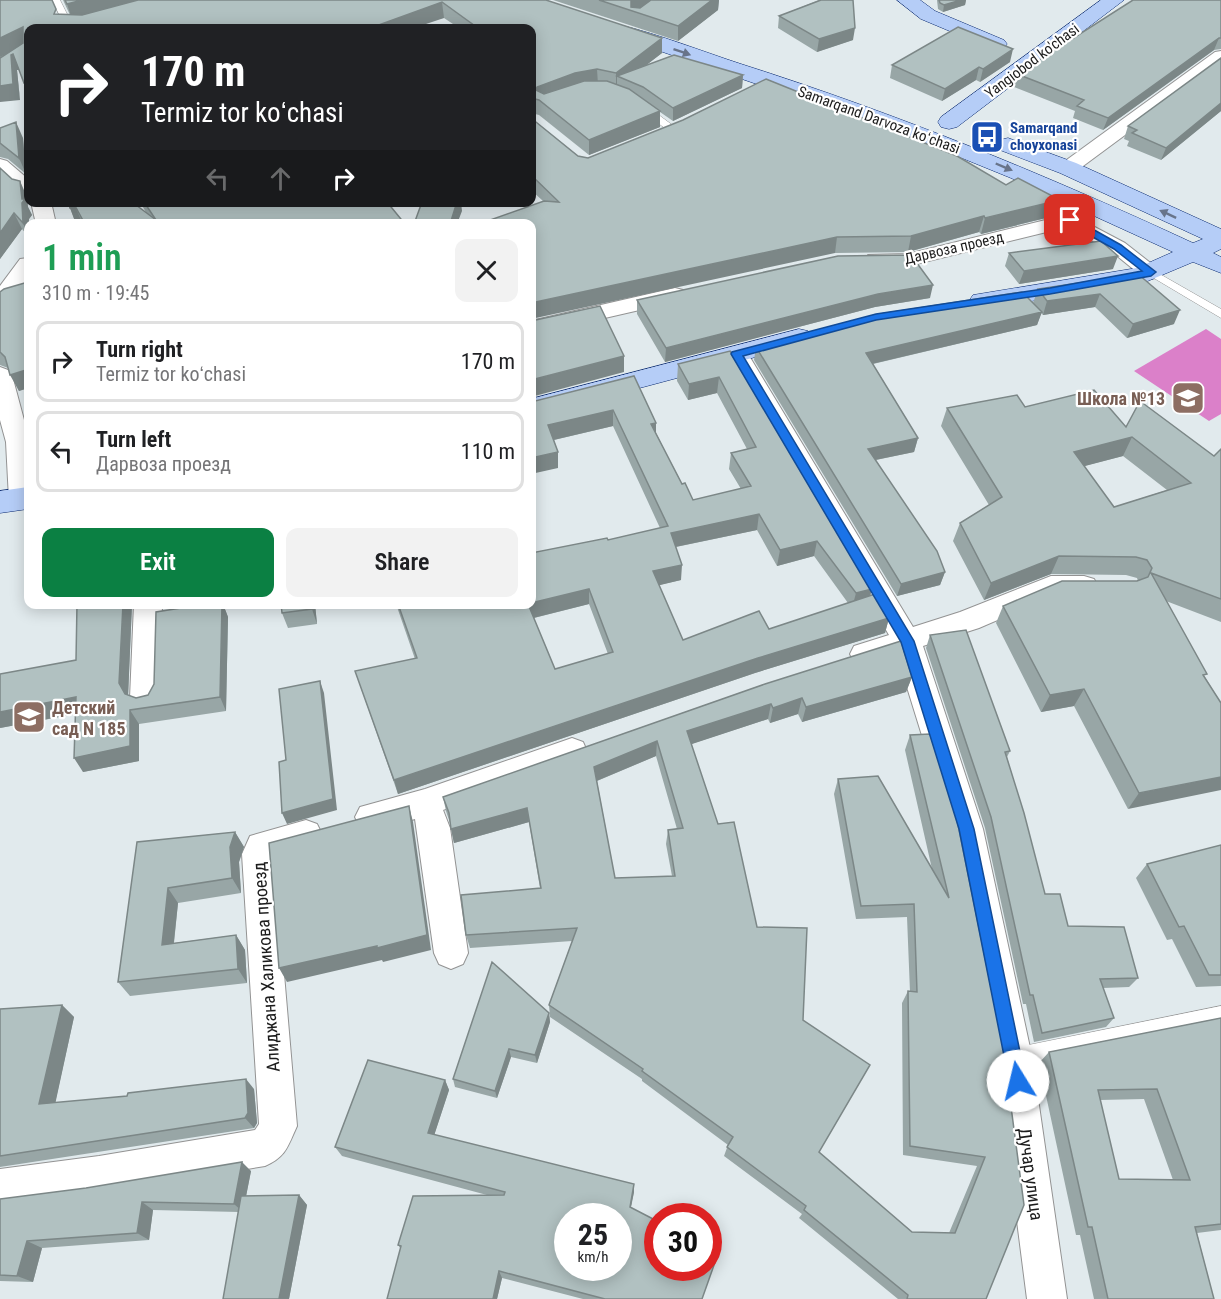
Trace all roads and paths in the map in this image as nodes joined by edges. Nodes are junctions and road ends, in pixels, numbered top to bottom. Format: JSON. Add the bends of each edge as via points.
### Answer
{"nodes":[{"id":1,"x":56,"y":0,"type":"edge"},
{"id":2,"x":907,"y":0,"type":"edge"},
{"id":3,"x":1114,"y":0,"type":"edge"},
{"id":4,"x":616,"y":13,"type":"edge"},
{"id":5,"x":92,"y":22,"type":"edge"},
{"id":6,"x":595,"y":23,"type":"edge"},
{"id":7,"x":68,"y":24,"type":"edge"},
{"id":8,"x":85,"y":24,"type":"edge"},
{"id":9,"x":1221,"y":56,"type":"edge"},
{"id":10,"x":1032,"y":58,"type":"junction"},
{"id":11,"x":772,"y":81,"type":"junction"},
{"id":12,"x":748,"y":94,"type":"edge"},
{"id":13,"x":634,"y":100,"type":"edge"},
{"id":14,"x":681,"y":127,"type":"joint"},
{"id":15,"x":968,"y":129,"type":"junction"},
{"id":16,"x":652,"y":139,"type":"edge"},
{"id":17,"x":0,"y":165,"type":"edge"},
{"id":18,"x":1068,"y":168,"type":"junction"},
{"id":19,"x":24,"y":186,"type":"edge"},
{"id":20,"x":1221,"y":239,"type":"edge"},
{"id":21,"x":1194,"y":253,"type":"junction"},
{"id":22,"x":859,"y":259,"type":"edge"},
{"id":23,"x":1221,"y":266,"type":"edge"},
{"id":24,"x":24,"y":269,"type":"edge"},
{"id":25,"x":1151,"y":272,"type":"junction"},
{"id":26,"x":691,"y":292,"type":"edge"},
{"id":27,"x":0,"y":301,"type":"edge"},
{"id":28,"x":957,"y":305,"type":"edge"},
{"id":29,"x":1221,"y":314,"type":"edge"},
{"id":30,"x":536,"y":327,"type":"edge"},
{"id":31,"x":822,"y":331,"type":"edge"},
{"id":32,"x":736,"y":354,"type":"junction"},
{"id":33,"x":0,"y":375,"type":"edge"},
{"id":34,"x":536,"y":407,"type":"edge"},
{"id":35,"x":23,"y":441,"type":"edge"},
{"id":36,"x":17,"y":500,"type":"edge"},
{"id":37,"x":1114,"y":587,"type":"edge"},
{"id":38,"x":148,"y":609,"type":"edge"},
{"id":39,"x":907,"y":641,"type":"junction"},
{"id":40,"x":832,"y":664,"type":"edge"},
{"id":41,"x":145,"y":698,"type":"edge"},
{"id":42,"x":602,"y":741,"type":"edge"},
{"id":43,"x":425,"y":803,"type":"junction"},
{"id":44,"x":451,"y":953,"type":"dead end"},
{"id":45,"x":1221,"y":1015,"type":"edge"},
{"id":46,"x":1014,"y":1057,"type":"junction"},
{"id":47,"x":0,"y":1188,"type":"edge"},
{"id":48,"x":1047,"y":1299,"type":"edge"}],
"edges":[{"from":1,"to":7,"type":"lane"},
{"from":2,"to":10,"type":"main road","via":[[941,22]]},
{"from":3,"to":10,"type":"main road","name":"Yangiobod ko'chasi"},
{"from":4,"to":15,"type":"main road","name":"Samarqand Darvoza koʻchasi"},
{"from":5,"to":8,"type":"street"},
{"from":6,"to":11,"type":"main road","name":"Samarqand Darvoza koʻchasi","one_way":true},
{"from":9,"to":18,"type":"street"},
{"from":10,"to":15,"type":"main road","name":"Yangiobod ko'chasi"},
{"from":11,"to":12,"type":"street"},
{"from":11,"to":21,"type":"main road","name":"Samarqand Darvoza koʻchasi","one_way":true,"via":[[950,144]]},
{"from":13,"to":14,"type":"lane"},
{"from":14,"to":16,"type":"street"},
{"from":15,"to":18,"type":"main road","name":"Samarqand Darvoza koʻchasi"},
{"from":17,"to":19,"type":"street"},
{"from":20,"to":18,"type":"main road","name":"Samarqand Darvoza koʻchasi","one_way":true},
{"from":20,"to":21,"type":"main road"},
{"from":21,"to":23,"type":"main road","name":"Samarqand Darvoza koʻchasi"},
{"from":21,"to":25,"type":"main road"},
{"from":22,"to":25,"type":"street","name":"Дарвоза проезд","via":[[899,262],[1070,220],[1118,247]]},
{"from":24,"to":27,"type":"street"},
{"from":25,"to":28,"type":"main road"},
{"from":25,"to":29,"type":"lane"},
{"from":26,"to":30,"type":"street"},
{"from":31,"to":32,"type":"main road"},
{"from":32,"to":34,"type":"main road"},
{"from":32,"to":39,"type":"street","name":"Дучар улица"},
{"from":33,"to":35,"type":"street"},
{"from":35,"to":36,"type":"street"},
{"from":37,"to":39,"type":"street","via":[[1051,586]]},
{"from":38,"to":41,"type":"street"},
{"from":39,"to":40,"type":"street"},
{"from":39,"to":46,"type":"street","name":"Дучар улица","via":[[967,829]]},
{"from":42,"to":43,"type":"street","name":"Алиджана Халикова проезд"},
{"from":43,"to":44,"type":"street","via":[[434,828]]},
{"from":43,"to":47,"type":"street","name":"Алиджана Халикова проезд","via":[[261,846],[258,854],[278,1126],[265,1147]]},
{"from":45,"to":46,"type":"lane"},
{"from":46,"to":48,"type":"street","name":"Дучар улица"}]}
